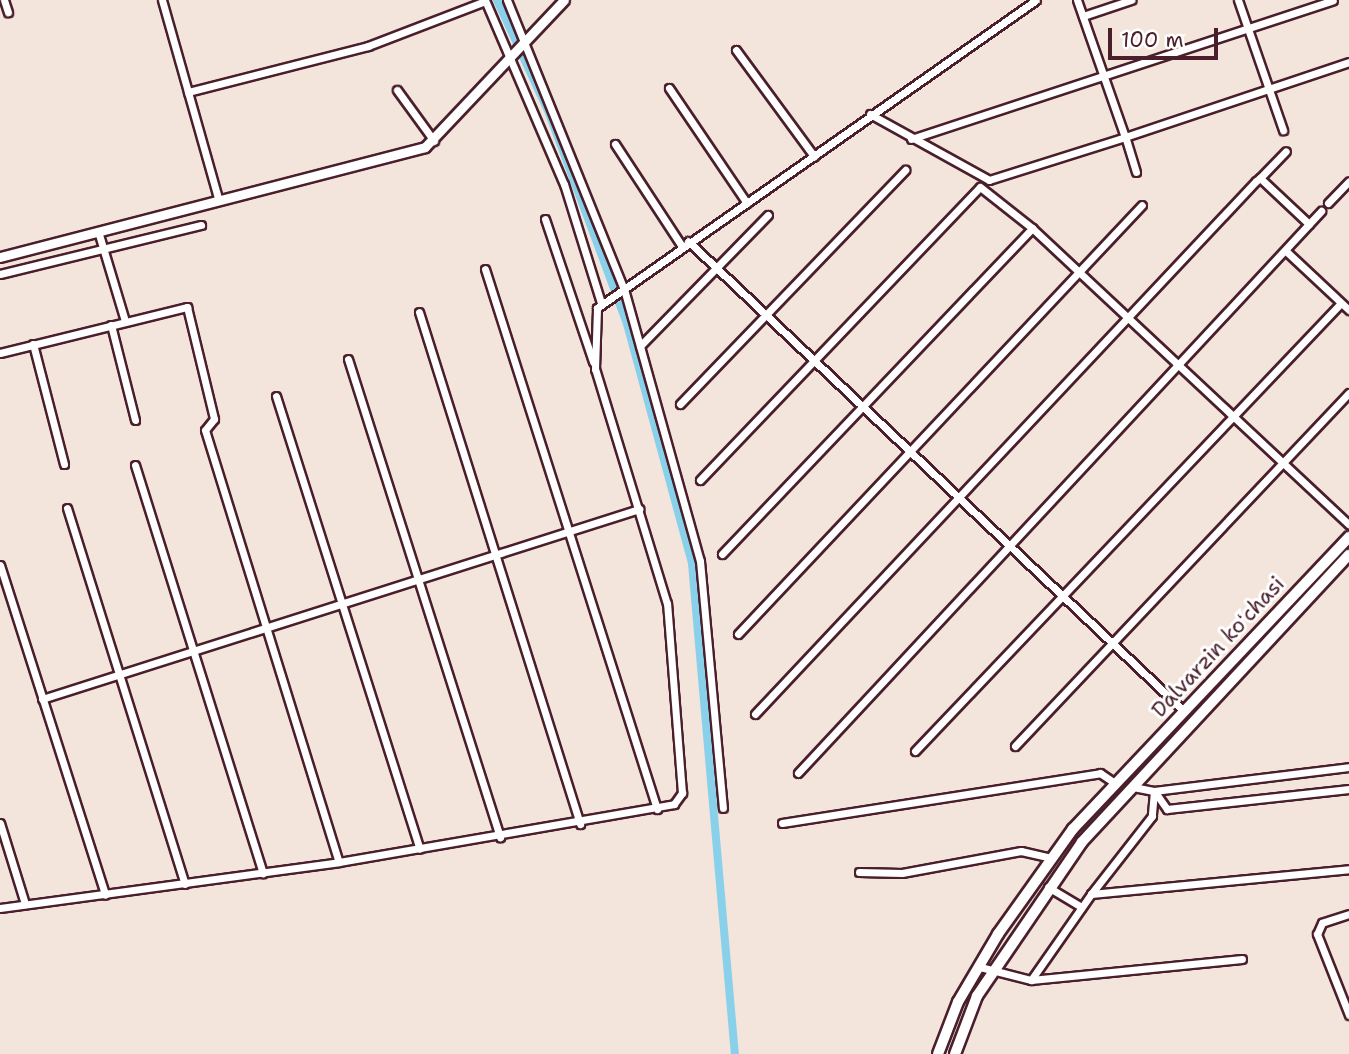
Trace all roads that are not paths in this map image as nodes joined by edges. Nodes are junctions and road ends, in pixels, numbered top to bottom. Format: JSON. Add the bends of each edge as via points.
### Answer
{"nodes":[{"id":1,"x":4,"y":0,"type":"edge"},
{"id":2,"x":162,"y":0,"type":"edge"},
{"id":3,"x":485,"y":0,"type":"edge"},
{"id":4,"x":507,"y":0,"type":"edge"},
{"id":5,"x":564,"y":0,"type":"edge"},
{"id":6,"x":1036,"y":0,"type":"edge"},
{"id":7,"x":1077,"y":0,"type":"edge"},
{"id":8,"x":1131,"y":0,"type":"edge"},
{"id":9,"x":1238,"y":0,"type":"edge"},
{"id":10,"x":1333,"y":0,"type":"edge"},
{"id":11,"x":8,"y":12,"type":"dead end"},
{"id":12,"x":1083,"y":16,"type":"junction"},
{"id":13,"x":1248,"y":29,"type":"junction"},
{"id":14,"x":526,"y":42,"type":"junction"},
{"id":15,"x":736,"y":50,"type":"dead end"},
{"id":16,"x":510,"y":54,"type":"junction"},
{"id":17,"x":1349,"y":62,"type":"edge"},
{"id":18,"x":1103,"y":76,"type":"junction"},
{"id":19,"x":670,"y":88,"type":"dead end"},
{"id":20,"x":1269,"y":89,"type":"junction"},
{"id":21,"x":397,"y":90,"type":"dead end"},
{"id":22,"x":188,"y":92,"type":"junction"},
{"id":23,"x":870,"y":114,"type":"junction"},
{"id":24,"x":1283,"y":130,"type":"dead end"},
{"id":25,"x":1125,"y":137,"type":"junction"},
{"id":26,"x":911,"y":139,"type":"junction"},
{"id":27,"x":435,"y":141,"type":"junction"},
{"id":28,"x":615,"y":144,"type":"dead end"},
{"id":29,"x":1286,"y":151,"type":"dead end"},
{"id":30,"x":814,"y":156,"type":"junction"},
{"id":31,"x":905,"y":170,"type":"dead end"},
{"id":32,"x":1136,"y":172,"type":"dead end"},
{"id":33,"x":1260,"y":178,"type":"junction"},
{"id":34,"x":1349,"y":181,"type":"edge"},
{"id":35,"x":218,"y":198,"type":"junction"},
{"id":36,"x":747,"y":202,"type":"junction"},
{"id":37,"x":1328,"y":203,"type":"dead end"},
{"id":38,"x":1142,"y":205,"type":"dead end"},
{"id":39,"x":1321,"y":211,"type":"dead end"},
{"id":40,"x":768,"y":215,"type":"dead end"},
{"id":41,"x":545,"y":219,"type":"dead end"},
{"id":42,"x":1309,"y":224,"type":"junction"},
{"id":43,"x":201,"y":225,"type":"dead end"},
{"id":44,"x":1032,"y":228,"type":"junction"},
{"id":45,"x":98,"y":231,"type":"junction"},
{"id":46,"x":684,"y":243,"type":"junction"},
{"id":47,"x":105,"y":248,"type":"junction"},
{"id":48,"x":1287,"y":252,"type":"junction"},
{"id":49,"x":0,"y":257,"type":"edge"},
{"id":50,"x":485,"y":269,"type":"dead end"},
{"id":51,"x":716,"y":272,"type":"junction"},
{"id":52,"x":1078,"y":272,"type":"junction"},
{"id":53,"x":0,"y":274,"type":"edge"},
{"id":54,"x":622,"y":290,"type":"junction"},
{"id":55,"x":603,"y":301,"type":"junction"},
{"id":56,"x":1341,"y":303,"type":"junction"},
{"id":57,"x":1349,"y":310,"type":"edge"},
{"id":58,"x":419,"y":312,"type":"dead end"},
{"id":59,"x":764,"y":317,"type":"junction"},
{"id":60,"x":1127,"y":319,"type":"junction"},
{"id":61,"x":125,"y":321,"type":"junction"},
{"id":62,"x":111,"y":325,"type":"junction"},
{"id":63,"x":33,"y":344,"type":"junction"},
{"id":64,"x":640,"y":346,"type":"junction"},
{"id":65,"x":0,"y":352,"type":"edge"},
{"id":66,"x":348,"y":359,"type":"dead end"},
{"id":67,"x":813,"y":363,"type":"junction"},
{"id":68,"x":1179,"y":368,"type":"junction"},
{"id":69,"x":595,"y":369,"type":"junction"},
{"id":70,"x":1349,"y":393,"type":"edge"},
{"id":71,"x":276,"y":396,"type":"dead end"},
{"id":72,"x":680,"y":404,"type":"dead end"},
{"id":73,"x":862,"y":408,"type":"junction"},
{"id":74,"x":1233,"y":417,"type":"junction"},
{"id":75,"x":135,"y":420,"type":"dead end"},
{"id":76,"x":910,"y":454,"type":"junction"},
{"id":77,"x":64,"y":464,"type":"dead end"},
{"id":78,"x":1282,"y":464,"type":"junction"},
{"id":79,"x":135,"y":465,"type":"dead end"},
{"id":80,"x":700,"y":480,"type":"dead end"},
{"id":81,"x":959,"y":500,"type":"junction"},
{"id":82,"x":67,"y":508,"type":"dead end"},
{"id":83,"x":639,"y":509,"type":"junction"},
{"id":84,"x":1349,"y":525,"type":"edge"},
{"id":85,"x":569,"y":530,"type":"junction"},
{"id":86,"x":1349,"y":537,"type":"edge"},
{"id":87,"x":1010,"y":548,"type":"junction"},
{"id":88,"x":495,"y":554,"type":"junction"},
{"id":89,"x":722,"y":554,"type":"dead end"},
{"id":90,"x":1349,"y":555,"type":"edge"},
{"id":91,"x":0,"y":565,"type":"edge"},
{"id":92,"x":417,"y":580,"type":"junction"},
{"id":93,"x":1062,"y":597,"type":"junction"},
{"id":94,"x":341,"y":603,"type":"junction"},
{"id":95,"x":267,"y":627,"type":"junction"},
{"id":96,"x":738,"y":634,"type":"dead end"},
{"id":97,"x":1112,"y":644,"type":"junction"},
{"id":98,"x":193,"y":650,"type":"junction"},
{"id":99,"x":119,"y":673,"type":"junction"},
{"id":100,"x":43,"y":699,"type":"junction"},
{"id":101,"x":1184,"y":711,"type":"junction"},
{"id":102,"x":755,"y":714,"type":"dead end"},
{"id":103,"x":1015,"y":746,"type":"dead end"},
{"id":104,"x":915,"y":751,"type":"dead end"},
{"id":105,"x":1349,"y":766,"type":"edge"},
{"id":106,"x":798,"y":773,"type":"dead end"},
{"id":107,"x":1115,"y":783,"type":"junction"},
{"id":108,"x":1132,"y":787,"type":"junction"},
{"id":109,"x":1349,"y":790,"type":"edge"},
{"id":110,"x":1154,"y":791,"type":"junction"},
{"id":111,"x":723,"y":808,"type":"dead end"},
{"id":112,"x":657,"y":809,"type":"junction"},
{"id":113,"x":0,"y":823,"type":"edge"},
{"id":114,"x":782,"y":823,"type":"dead end"},
{"id":115,"x":580,"y":824,"type":"junction"},
{"id":116,"x":1069,"y":834,"type":"junction"},
{"id":117,"x":500,"y":837,"type":"junction"},
{"id":118,"x":1082,"y":842,"type":"junction"},
{"id":119,"x":420,"y":849,"type":"junction"},
{"id":120,"x":1052,"y":858,"type":"junction"},
{"id":121,"x":339,"y":862,"type":"junction"},
{"id":122,"x":1349,"y":869,"type":"edge"},
{"id":123,"x":859,"y":872,"type":"dead end"},
{"id":124,"x":263,"y":873,"type":"junction"},
{"id":125,"x":185,"y":884,"type":"junction"},
{"id":126,"x":1047,"y":887,"type":"junction"},
{"id":127,"x":1091,"y":894,"type":"junction"},
{"id":128,"x":105,"y":895,"type":"junction"},
{"id":129,"x":25,"y":904,"type":"junction"},
{"id":130,"x":1081,"y":907,"type":"junction"},
{"id":131,"x":0,"y":908,"type":"edge"},
{"id":132,"x":1349,"y":914,"type":"edge"},
{"id":133,"x":1242,"y":959,"type":"dead end"},
{"id":134,"x":980,"y":967,"type":"junction"},
{"id":135,"x":993,"y":972,"type":"junction"},
{"id":136,"x":1031,"y":980,"type":"junction"},
{"id":137,"x":958,"y":1002,"type":"junction"},
{"id":138,"x":973,"y":1007,"type":"junction"},
{"id":139,"x":1349,"y":1015,"type":"edge"},
{"id":140,"x":938,"y":1054,"type":"edge"},
{"id":141,"x":955,"y":1054,"type":"edge"}],
"edges":[{"from":1,"to":11,"type":"street"},
{"from":2,"to":22,"type":"street"},
{"from":3,"to":16,"type":"street"},
{"from":3,"to":22,"type":"street","via":[[368,46]]},
{"from":4,"to":14,"type":"street"},
{"from":5,"to":14,"type":"street"},
{"from":6,"to":23,"type":"street"},
{"from":7,"to":12,"type":"street"},
{"from":8,"to":12,"type":"street"},
{"from":9,"to":13,"type":"street"},
{"from":10,"to":13,"type":"street"},
{"from":12,"to":18,"type":"street"},
{"from":13,"to":18,"type":"street"},
{"from":13,"to":20,"type":"street"},
{"from":14,"to":16,"type":"street"},
{"from":14,"to":54,"type":"street"},
{"from":15,"to":30,"type":"street"},
{"from":16,"to":27,"type":"street"},
{"from":16,"to":55,"type":"street","via":[[564,184]]},
{"from":17,"to":20,"type":"street"},
{"from":18,"to":25,"type":"street"},
{"from":18,"to":26,"type":"street"},
{"from":19,"to":36,"type":"street"},
{"from":20,"to":24,"type":"street"},
{"from":20,"to":25,"type":"street"},
{"from":21,"to":27,"type":"street"},
{"from":22,"to":35,"type":"street"},
{"from":23,"to":26,"type":"street"},
{"from":23,"to":30,"type":"street"},
{"from":25,"to":26,"type":"street","via":[[989,180]]},
{"from":25,"to":32,"type":"street"},
{"from":27,"to":35,"type":"street"},
{"from":28,"to":46,"type":"street"},
{"from":29,"to":33,"type":"street"},
{"from":30,"to":36,"type":"street"},
{"from":31,"to":59,"type":"street"},
{"from":33,"to":42,"type":"street"},
{"from":33,"to":60,"type":"street"},
{"from":34,"to":37,"type":"street"},
{"from":35,"to":45,"type":"street"},
{"from":36,"to":46,"type":"street"},
{"from":38,"to":52,"type":"street"},
{"from":39,"to":42,"type":"street"},
{"from":40,"to":51,"type":"street"},
{"from":41,"to":69,"type":"street"},
{"from":42,"to":48,"type":"street"},
{"from":43,"to":47,"type":"street"},
{"from":44,"to":52,"type":"street"},
{"from":44,"to":67,"type":"street","via":[[980,187]]},
{"from":44,"to":73,"type":"street"},
{"from":45,"to":47,"type":"street"},
{"from":45,"to":49,"type":"street"},
{"from":46,"to":51,"type":"street"},
{"from":46,"to":54,"type":"street"},
{"from":47,"to":53,"type":"street"},
{"from":47,"to":61,"type":"street"},
{"from":48,"to":56,"type":"street"},
{"from":48,"to":68,"type":"street"},
{"from":50,"to":85,"type":"street"},
{"from":51,"to":59,"type":"street"},
{"from":51,"to":64,"type":"street"},
{"from":52,"to":60,"type":"street"},
{"from":52,"to":76,"type":"street"},
{"from":54,"to":55,"type":"street"},
{"from":54,"to":64,"type":"street"},
{"from":55,"to":69,"type":"street"},
{"from":56,"to":57,"type":"street"},
{"from":56,"to":74,"type":"street"},
{"from":58,"to":88,"type":"street"},
{"from":59,"to":67,"type":"street"},
{"from":59,"to":72,"type":"street"},
{"from":60,"to":68,"type":"street"},
{"from":60,"to":81,"type":"street"},
{"from":61,"to":62,"type":"street"},
{"from":61,"to":95,"type":"street","via":[[187,307],[214,419],[205,430]]},
{"from":62,"to":63,"type":"street"},
{"from":62,"to":75,"type":"street"},
{"from":63,"to":65,"type":"street"},
{"from":63,"to":77,"type":"street"},
{"from":64,"to":111,"type":"street","via":[[700,561]]},
{"from":66,"to":92,"type":"street"},
{"from":67,"to":73,"type":"street"},
{"from":67,"to":80,"type":"street"},
{"from":68,"to":74,"type":"street"},
{"from":68,"to":87,"type":"street"},
{"from":69,"to":83,"type":"street"},
{"from":70,"to":78,"type":"street"},
{"from":71,"to":94,"type":"street"},
{"from":73,"to":76,"type":"street"},
{"from":73,"to":89,"type":"street"},
{"from":74,"to":78,"type":"street"},
{"from":74,"to":93,"type":"street"},
{"from":76,"to":81,"type":"street"},
{"from":76,"to":96,"type":"street"},
{"from":78,"to":84,"type":"street"},
{"from":78,"to":97,"type":"street"},
{"from":79,"to":98,"type":"street"},
{"from":81,"to":87,"type":"street"},
{"from":81,"to":102,"type":"street"},
{"from":82,"to":99,"type":"street"},
{"from":83,"to":85,"type":"street"},
{"from":83,"to":112,"type":"street","via":[[667,604],[682,793],[674,804]]},
{"from":85,"to":88,"type":"street"},
{"from":85,"to":112,"type":"street"},
{"from":86,"to":101,"type":"main road","name":"Dalvarzin koʻchasi"},
{"from":87,"to":93,"type":"street"},
{"from":87,"to":106,"type":"street"},
{"from":88,"to":92,"type":"street"},
{"from":88,"to":115,"type":"street"},
{"from":90,"to":108,"type":"main road","name":"Dalvarzin koʻchasi"},
{"from":91,"to":100,"type":"street"},
{"from":92,"to":94,"type":"street"},
{"from":92,"to":117,"type":"street"},
{"from":93,"to":97,"type":"street"},
{"from":93,"to":104,"type":"street"},
{"from":94,"to":95,"type":"street"},
{"from":94,"to":119,"type":"street"},
{"from":95,"to":98,"type":"street"},
{"from":95,"to":121,"type":"street"},
{"from":97,"to":101,"type":"street"},
{"from":97,"to":103,"type":"street"},
{"from":98,"to":99,"type":"street"},
{"from":98,"to":124,"type":"street"},
{"from":99,"to":100,"type":"street"},
{"from":99,"to":125,"type":"street"},
{"from":100,"to":128,"type":"street"},
{"from":101,"to":107,"type":"main road","name":"Dalvarzin koʻchasi"},
{"from":105,"to":110,"type":"street"},
{"from":107,"to":114,"type":"street","via":[[1100,773]]},
{"from":107,"to":116,"type":"main road","name":"Dalvarzin koʻchasi"},
{"from":108,"to":110,"type":"street"},
{"from":108,"to":118,"type":"main road","name":"Dalvarzin koʻchasi"},
{"from":109,"to":110,"type":"street","via":[[1167,809]]},
{"from":110,"to":127,"type":"street","via":[[1152,816]]},
{"from":112,"to":115,"type":"street"},
{"from":113,"to":129,"type":"street"},
{"from":115,"to":117,"type":"street"},
{"from":116,"to":118,"type":"main road"},
{"from":116,"to":120,"type":"main road","name":"Dalvarzin koʻchasi"},
{"from":117,"to":119,"type":"street"},
{"from":118,"to":126,"type":"main road","name":"Dalvarzin koʻchasi"},
{"from":119,"to":121,"type":"street"},
{"from":120,"to":123,"type":"street","via":[[1021,851],[902,873]]},
{"from":120,"to":134,"type":"main road","name":"Dalvarzin koʻchasi"},
{"from":121,"to":124,"type":"street"},
{"from":122,"to":127,"type":"street"},
{"from":124,"to":125,"type":"street"},
{"from":125,"to":128,"type":"street"},
{"from":126,"to":130,"type":"street"},
{"from":126,"to":135,"type":"main road","name":"Dalvarzin koʻchasi"},
{"from":127,"to":130,"type":"street"},
{"from":128,"to":129,"type":"street"},
{"from":129,"to":131,"type":"street"},
{"from":130,"to":136,"type":"street"},
{"from":132,"to":139,"type":"street","via":[[1322,923],[1317,934]]},
{"from":133,"to":136,"type":"street"},
{"from":134,"to":135,"type":"street"},
{"from":134,"to":137,"type":"main road","name":"Dalvarzin koʻchasi"},
{"from":135,"to":136,"type":"street"},
{"from":135,"to":138,"type":"main road","name":"Dalvarzin koʻchasi"},
{"from":137,"to":138,"type":"main road"},
{"from":137,"to":140,"type":"main road","name":"Dalvarzin koʻchasi"},
{"from":138,"to":141,"type":"main road","name":"Dalvarzin koʻchasi"}]}
